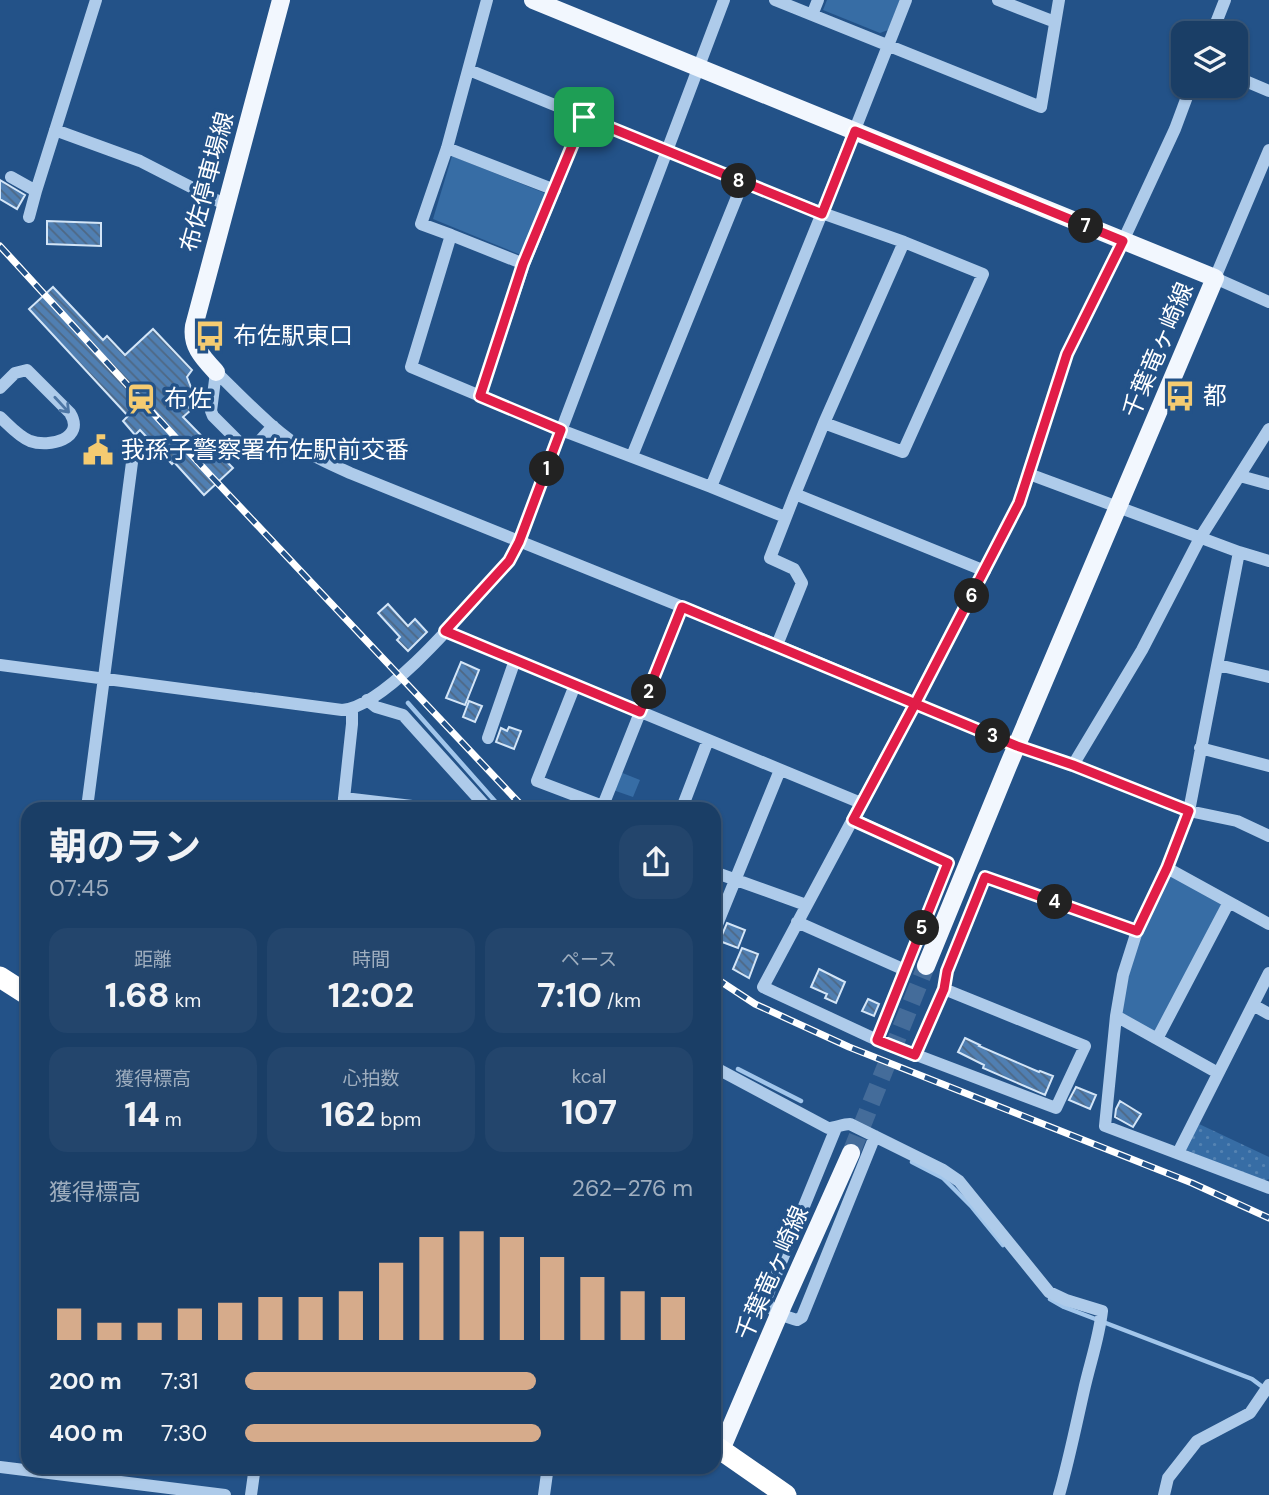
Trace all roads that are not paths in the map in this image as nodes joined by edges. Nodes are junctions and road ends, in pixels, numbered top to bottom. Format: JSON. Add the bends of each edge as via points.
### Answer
{"nodes":[{"id":1,"x":281,"y":0,"type":"edge"},
{"id":2,"x":487,"y":0,"type":"edge"},
{"id":3,"x":533,"y":0,"type":"edge"},
{"id":4,"x":724,"y":0,"type":"edge"},
{"id":5,"x":775,"y":0,"type":"edge"},
{"id":6,"x":818,"y":0,"type":"edge"},
{"id":7,"x":906,"y":0,"type":"edge"},
{"id":8,"x":998,"y":0,"type":"edge"},
{"id":9,"x":1059,"y":0,"type":"edge"},
{"id":10,"x":1225,"y":0,"type":"edge"},
{"id":11,"x":93,"y":1,"type":"edge"},
{"id":12,"x":812,"y":15,"type":"junction"},
{"id":13,"x":1217,"y":21,"type":"edge"},
{"id":14,"x":1055,"y":22,"type":"junction"},
{"id":15,"x":887,"y":46,"type":"junction"},
{"id":16,"x":698,"y":67,"type":"junction"},
{"id":17,"x":469,"y":70,"type":"junction"},
{"id":18,"x":1248,"y":82,"type":"edge"},
{"id":19,"x":1269,"y":91,"type":"edge"},
{"id":20,"x":1187,"y":98,"type":"edge"},
{"id":21,"x":584,"y":117,"type":"junction"},
{"id":22,"x":55,"y":130,"type":"junction"},
{"id":23,"x":855,"y":131,"type":"junction"},
{"id":24,"x":447,"y":148,"type":"junction"},
{"id":25,"x":666,"y":150,"type":"junction"},
{"id":26,"x":1269,"y":150,"type":"edge"},
{"id":27,"x":11,"y":177,"type":"dead end"},
{"id":28,"x":743,"y":182,"type":"junction"},
{"id":29,"x":555,"y":190,"type":"junction"},
{"id":30,"x":36,"y":191,"type":"junction"},
{"id":31,"x":226,"y":205,"type":"junction"},
{"id":32,"x":822,"y":214,"type":"junction"},
{"id":33,"x":29,"y":217,"type":"dead end"},
{"id":34,"x":451,"y":235,"type":"junction"},
{"id":35,"x":1123,"y":241,"type":"junction"},
{"id":36,"x":904,"y":242,"type":"junction"},
{"id":37,"x":523,"y":264,"type":"junction"},
{"id":38,"x":1215,"y":278,"type":"junction"},
{"id":39,"x":1269,"y":302,"type":"edge"},
{"id":40,"x":216,"y":372,"type":"junction"},
{"id":41,"x":0,"y":388,"type":"edge"},
{"id":42,"x":480,"y":396,"type":"junction"},
{"id":43,"x":0,"y":417,"type":"edge"},
{"id":44,"x":824,"y":423,"type":"junction"},
{"id":45,"x":274,"y":426,"type":"junction"},
{"id":46,"x":1269,"y":429,"type":"edge"},
{"id":47,"x":561,"y":430,"type":"junction"},
{"id":48,"x":134,"y":447,"type":"dead end"},
{"id":49,"x":632,"y":456,"type":"junction"},
{"id":50,"x":1029,"y":474,"type":"junction"},
{"id":51,"x":1240,"y":476,"type":"junction"},
{"id":52,"x":1269,"y":484,"type":"edge"},
{"id":53,"x":710,"y":487,"type":"junction"},
{"id":54,"x":795,"y":494,"type":"junction"},
{"id":55,"x":1118,"y":507,"type":"junction"},
{"id":56,"x":785,"y":517,"type":"junction"},
{"id":57,"x":1200,"y":538,"type":"junction"},
{"id":58,"x":519,"y":542,"type":"junction"},
{"id":59,"x":1239,"y":552,"type":"junction"},
{"id":60,"x":1269,"y":561,"type":"edge"},
{"id":61,"x":985,"y":571,"type":"junction"},
{"id":62,"x":682,"y":607,"type":"junction"},
{"id":63,"x":445,"y":631,"type":"junction"},
{"id":64,"x":777,"y":645,"type":"junction"},
{"id":65,"x":515,"y":660,"type":"junction"},
{"id":66,"x":0,"y":665,"type":"edge"},
{"id":67,"x":1218,"y":666,"type":"junction"},
{"id":68,"x":1269,"y":677,"type":"edge"},
{"id":69,"x":104,"y":678,"type":"junction"},
{"id":70,"x":575,"y":685,"type":"junction"},
{"id":71,"x":368,"y":700,"type":"junction"},
{"id":72,"x":915,"y":704,"type":"junction"},
{"id":73,"x":352,"y":709,"type":"junction"},
{"id":74,"x":640,"y":712,"type":"junction"},
{"id":75,"x":488,"y":738,"type":"dead end"},
{"id":76,"x":708,"y":740,"type":"junction"},
{"id":77,"x":1017,"y":746,"type":"junction"},
{"id":78,"x":1200,"y":748,"type":"junction"},
{"id":79,"x":1073,"y":765,"type":"junction"},
{"id":80,"x":1269,"y":766,"type":"edge"},
{"id":81,"x":780,"y":770,"type":"junction"},
{"id":82,"x":88,"y":802,"type":"edge"},
{"id":83,"x":344,"y":802,"type":"edge"},
{"id":84,"x":482,"y":802,"type":"edge"},
{"id":85,"x":590,"y":802,"type":"edge"},
{"id":86,"x":604,"y":802,"type":"edge"},
{"id":87,"x":684,"y":802,"type":"edge"},
{"id":88,"x":861,"y":803,"type":"junction"},
{"id":89,"x":1189,"y":811,"type":"junction"},
{"id":90,"x":853,"y":820,"type":"junction"},
{"id":91,"x":1269,"y":836,"type":"edge"},
{"id":92,"x":1167,"y":868,"type":"junction"},
{"id":93,"x":721,"y":875,"type":"edge"},
{"id":94,"x":735,"y":881,"type":"junction"},
{"id":95,"x":1228,"y":902,"type":"junction"},
{"id":96,"x":806,"y":905,"type":"junction"},
{"id":97,"x":721,"y":915,"type":"edge"},
{"id":98,"x":797,"y":922,"type":"junction"},
{"id":99,"x":1269,"y":924,"type":"edge"},
{"id":100,"x":1137,"y":931,"type":"junction"},
{"id":101,"x":926,"y":966,"type":"tunnel mouth"},
{"id":102,"x":905,"y":970,"type":"junction"},
{"id":103,"x":1269,"y":972,"type":"edge"},
{"id":104,"x":0,"y":977,"type":"edge"},
{"id":105,"x":944,"y":989,"type":"junction"},
{"id":106,"x":21,"y":990,"type":"edge"},
{"id":107,"x":1252,"y":1005,"type":"junction"},
{"id":108,"x":1269,"y":1014,"type":"edge"},
{"id":109,"x":1116,"y":1016,"type":"junction"},
{"id":110,"x":1157,"y":1039,"type":"junction"},
{"id":111,"x":877,"y":1040,"type":"junction"},
{"id":112,"x":915,"y":1055,"type":"junction"},
{"id":113,"x":1219,"y":1073,"type":"junction"},
{"id":114,"x":721,"y":1075,"type":"edge"},
{"id":115,"x":836,"y":1128,"type":"junction"},
{"id":116,"x":875,"y":1136,"type":"junction"},
{"id":117,"x":851,"y":1153,"type":"tunnel mouth"},
{"id":118,"x":1178,"y":1153,"type":"junction"},
{"id":119,"x":1269,"y":1188,"type":"edge"},
{"id":120,"x":779,"y":1314,"type":"junction"},
{"id":121,"x":1269,"y":1385,"type":"edge"},
{"id":122,"x":721,"y":1441,"type":"edge"},
{"id":123,"x":721,"y":1450,"type":"edge"},
{"id":124,"x":0,"y":1467,"type":"edge"},
{"id":125,"x":21,"y":1470,"type":"edge"},
{"id":126,"x":56,"y":1474,"type":"edge"},
{"id":127,"x":254,"y":1474,"type":"edge"},
{"id":128,"x":547,"y":1474,"type":"edge"},
{"id":129,"x":225,"y":1495,"type":"edge"},
{"id":130,"x":251,"y":1495,"type":"edge"},
{"id":131,"x":544,"y":1495,"type":"edge"},
{"id":132,"x":786,"y":1495,"type":"edge"},
{"id":133,"x":1059,"y":1495,"type":"edge"},
{"id":134,"x":1164,"y":1495,"type":"edge"}],
"edges":[{"from":1,"to":31,"type":"main road","name":"布佐停車場線"},
{"from":2,"to":17,"type":"street"},
{"from":3,"to":16,"type":"main road","name":"千葉竜ヶ崎線"},
{"from":4,"to":16,"type":"street"},
{"from":5,"to":12,"type":"street"},
{"from":6,"to":12,"type":"street"},
{"from":7,"to":15,"type":"street"},
{"from":8,"to":14,"type":"street"},
{"from":9,"to":14,"type":"street"},
{"from":10,"to":13,"type":"street"},
{"from":11,"to":22,"type":"street"},
{"from":12,"to":15,"type":"street"},
{"from":14,"to":15,"type":"street","via":[[1041,107]]},
{"from":15,"to":23,"type":"street"},
{"from":16,"to":23,"type":"main road","name":"千葉竜ヶ崎線"},
{"from":16,"to":25,"type":"street"},
{"from":17,"to":21,"type":"street"},
{"from":17,"to":24,"type":"street"},
{"from":18,"to":19,"type":"street"},
{"from":20,"to":35,"type":"street"},
{"from":21,"to":25,"type":"street"},
{"from":21,"to":29,"type":"street"},
{"from":22,"to":30,"type":"street"},
{"from":22,"to":31,"type":"street","via":[[140,160]]},
{"from":23,"to":32,"type":"street"},
{"from":23,"to":35,"type":"main road","name":"千葉竜ヶ崎線"},
{"from":24,"to":29,"type":"street"},
{"from":24,"to":34,"type":"street","via":[[421,224]]},
{"from":25,"to":28,"type":"street"},
{"from":25,"to":47,"type":"street"},
{"from":26,"to":38,"type":"street"},
{"from":27,"to":30,"type":"street"},
{"from":28,"to":32,"type":"street"},
{"from":28,"to":49,"type":"street"},
{"from":29,"to":37,"type":"street"},
{"from":30,"to":33,"type":"street"},
{"from":31,"to":40,"type":"main road","name":"布佐停車場線","via":[[193,335],[199,352]]},
{"from":32,"to":36,"type":"street"},
{"from":32,"to":53,"type":"street"},
{"from":34,"to":37,"type":"street"},
{"from":34,"to":42,"type":"street","via":[[411,367]]},
{"from":35,"to":38,"type":"main road","name":"千葉竜ヶ崎線"},
{"from":35,"to":50,"type":"street","via":[[1067,354]]},
{"from":36,"to":44,"type":"street"},
{"from":36,"to":44,"type":"street","via":[[983,274],[903,452]]},
{"from":37,"to":42,"type":"street"},
{"from":38,"to":39,"type":"street"},
{"from":38,"to":55,"type":"main road","name":"千葉竜ヶ崎線"},
{"from":40,"to":45,"type":"street"},
{"from":40,"to":45,"type":"street","via":[[211,411],[244,447],[255,446]]},
{"from":41,"to":43,"type":"street","one_way":true,"via":[[15,373],[27,370],[70,413],[74,425],[61,441],[37,443],[26,440]]},
{"from":42,"to":47,"type":"street"},
{"from":44,"to":54,"type":"street"},
{"from":45,"to":58,"type":"street","via":[[321,459]]},
{"from":46,"to":51,"type":"street"},
{"from":47,"to":49,"type":"street"},
{"from":47,"to":58,"type":"street"},
{"from":48,"to":69,"type":"street"},
{"from":49,"to":53,"type":"street"},
{"from":50,"to":55,"type":"street"},
{"from":50,"to":61,"type":"street"},
{"from":51,"to":52,"type":"street"},
{"from":51,"to":57,"type":"street"},
{"from":53,"to":56,"type":"street"},
{"from":54,"to":56,"type":"street"},
{"from":54,"to":61,"type":"street"},
{"from":55,"to":57,"type":"street"},
{"from":55,"to":77,"type":"main road","name":"千葉竜ヶ崎線"},
{"from":56,"to":64,"type":"street","via":[[770,558],[794,569],[802,583]]},
{"from":57,"to":59,"type":"street"},
{"from":57,"to":79,"type":"street","via":[[1142,650]]},
{"from":58,"to":62,"type":"street"},
{"from":58,"to":63,"type":"street","via":[[509,561]]},
{"from":59,"to":60,"type":"street"},
{"from":59,"to":67,"type":"street"},
{"from":61,"to":72,"type":"street"},
{"from":62,"to":64,"type":"street"},
{"from":62,"to":74,"type":"street"},
{"from":63,"to":65,"type":"street"},
{"from":63,"to":71,"type":"street","via":[[400,678]]},
{"from":64,"to":72,"type":"street"},
{"from":65,"to":70,"type":"street"},
{"from":65,"to":75,"type":"street"},
{"from":66,"to":69,"type":"street"},
{"from":67,"to":68,"type":"street"},
{"from":67,"to":78,"type":"street"},
{"from":69,"to":73,"type":"street"},
{"from":69,"to":82,"type":"street"},
{"from":70,"to":74,"type":"street"},
{"from":70,"to":85,"type":"street","via":[[537,781]]},
{"from":71,"to":73,"type":"street"},
{"from":71,"to":84,"type":"street","via":[[403,715]]},
{"from":72,"to":77,"type":"street"},
{"from":72,"to":88,"type":"street"},
{"from":73,"to":83,"type":"street"},
{"from":74,"to":76,"type":"street"},
{"from":74,"to":86,"type":"street"},
{"from":76,"to":81,"type":"street"},
{"from":76,"to":87,"type":"street"},
{"from":77,"to":79,"type":"street"},
{"from":77,"to":101,"type":"main road","name":"千葉竜ヶ崎線"},
{"from":78,"to":80,"type":"street"},
{"from":78,"to":89,"type":"street"},
{"from":79,"to":89,"type":"street"},
{"from":81,"to":88,"type":"street"},
{"from":81,"to":94,"type":"street"},
{"from":88,"to":90,"type":"street"},
{"from":89,"to":91,"type":"street","via":[[1237,821]]},
{"from":89,"to":92,"type":"street"},
{"from":90,"to":96,"type":"street"},
{"from":90,"to":102,"type":"street","via":[[948,863]]},
{"from":92,"to":95,"type":"street"},
{"from":92,"to":100,"type":"street"},
{"from":93,"to":94,"type":"street"},
{"from":94,"to":96,"type":"street"},
{"from":94,"to":97,"type":"street"},
{"from":95,"to":99,"type":"street"},
{"from":95,"to":110,"type":"street"},
{"from":96,"to":98,"type":"street"},
{"from":98,"to":102,"type":"street"},
{"from":98,"to":111,"type":"street","via":[[763,987]]},
{"from":100,"to":105,"type":"street","via":[[985,877]]},
{"from":100,"to":109,"type":"street"},
{"from":102,"to":111,"type":"street"},
{"from":103,"to":107,"type":"street"},
{"from":104,"to":106,"type":"highway"},
{"from":105,"to":112,"type":"street"},
{"from":105,"to":112,"type":"street","via":[[1085,1046],[1056,1108]]},
{"from":107,"to":108,"type":"street"},
{"from":107,"to":113,"type":"street"},
{"from":109,"to":110,"type":"street"},
{"from":109,"to":118,"type":"street","via":[[1105,1126]]},
{"from":110,"to":113,"type":"street"},
{"from":111,"to":112,"type":"street"},
{"from":113,"to":118,"type":"street"},
{"from":114,"to":115,"type":"street"},
{"from":115,"to":116,"type":"street","via":[[850,1124]]},
{"from":115,"to":120,"type":"street","via":[[766,1299],[769,1308]]},
{"from":116,"to":120,"type":"street","via":[[802,1317],[797,1320]]},
{"from":116,"to":133,"type":"street","via":[[959,1181],[1049,1292],[1102,1311]]},
{"from":117,"to":120,"type":"main road","name":"千葉竜ヶ崎線"},
{"from":118,"to":119,"type":"street"},
{"from":120,"to":122,"type":"main road","name":"千葉竜ヶ崎線"},
{"from":121,"to":134,"type":"street","via":[[1250,1413],[1197,1441],[1168,1478]]},
{"from":123,"to":132,"type":"highway"},
{"from":124,"to":125,"type":"street"},
{"from":126,"to":129,"type":"street"},
{"from":127,"to":130,"type":"street"},
{"from":128,"to":131,"type":"street"}]}
